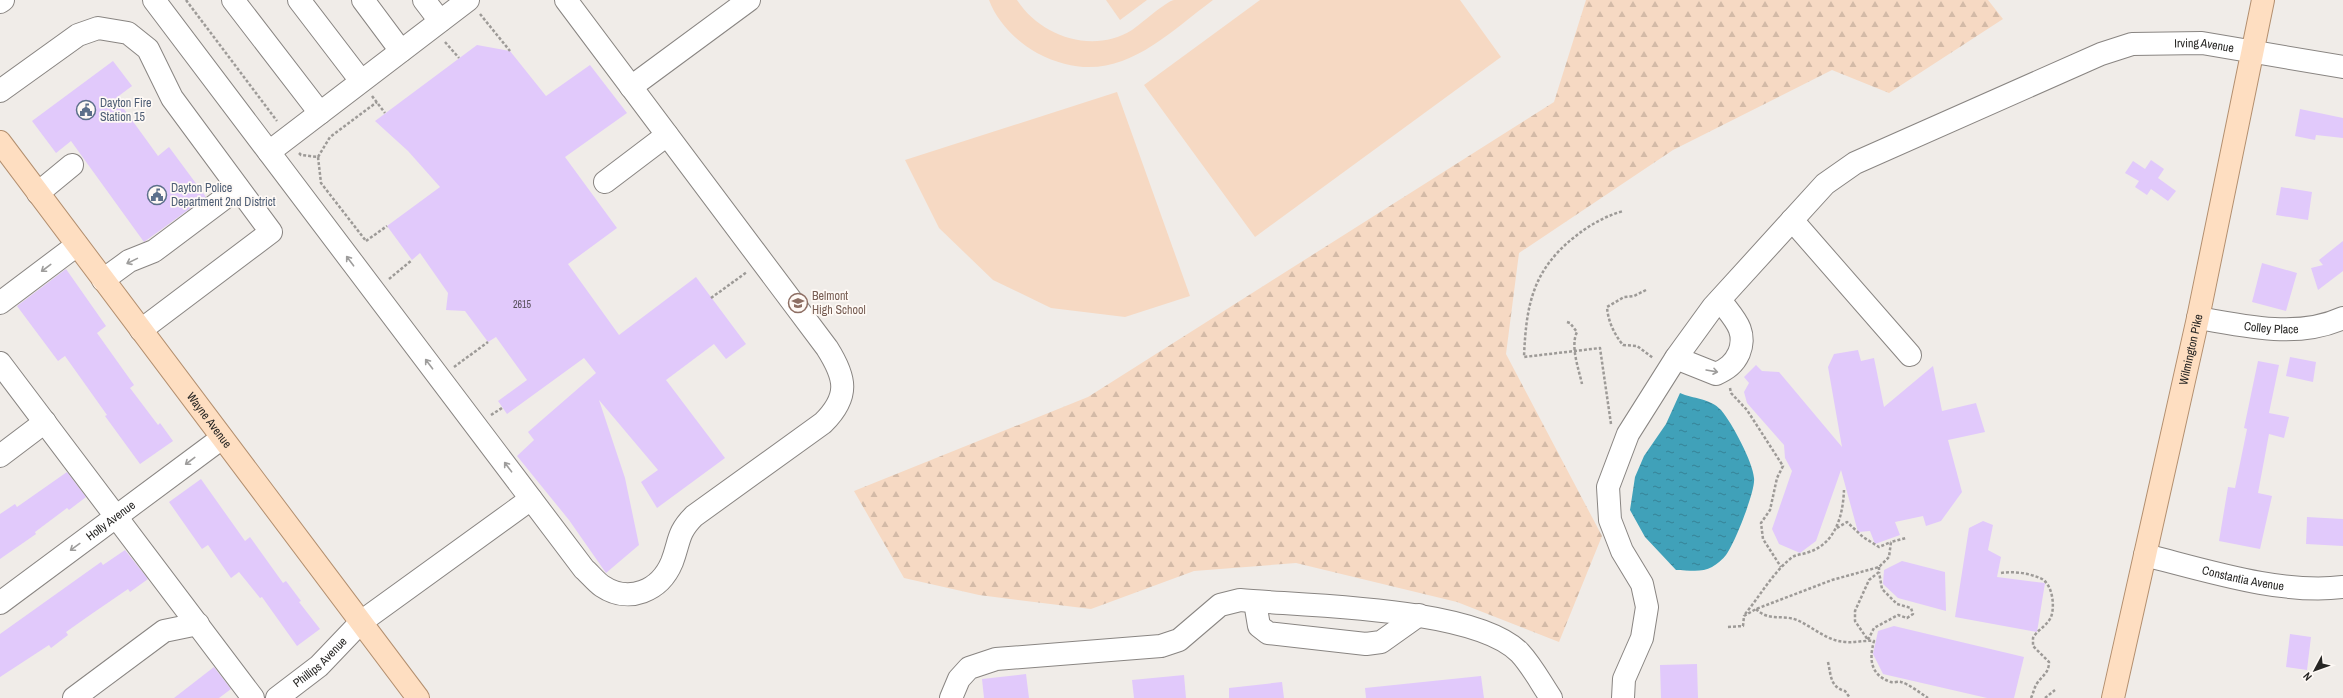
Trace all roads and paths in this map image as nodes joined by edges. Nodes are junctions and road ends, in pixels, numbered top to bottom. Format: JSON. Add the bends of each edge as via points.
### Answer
{"nodes":[{"id":1,"x":3,"y":0,"type":"edge"},
{"id":2,"x":154,"y":0,"type":"edge"},
{"id":3,"x":233,"y":0,"type":"edge"},
{"id":4,"x":299,"y":0,"type":"edge"},
{"id":5,"x":363,"y":0,"type":"edge"},
{"id":6,"x":424,"y":0,"type":"edge"},
{"id":7,"x":566,"y":0,"type":"edge"},
{"id":8,"x":749,"y":0,"type":"edge"},
{"id":9,"x":2263,"y":0,"type":"edge"},
{"id":10,"x":0,"y":2,"type":"edge"},
{"id":11,"x":473,"y":6,"type":"edge"},
{"id":12,"x":440,"y":21,"type":"junction"},
{"id":13,"x":510,"y":50,"type":"dead end"},
{"id":14,"x":401,"y":51,"type":"junction"},
{"id":15,"x":2252,"y":52,"type":"junction"},
{"id":16,"x":2343,"y":67,"type":"edge"},
{"id":17,"x":361,"y":81,"type":"junction"},
{"id":18,"x":631,"y":87,"type":"junction"},
{"id":19,"x":0,"y":91,"type":"edge"},
{"id":20,"x":377,"y":102,"type":"dead end"},
{"id":21,"x":320,"y":113,"type":"junction"},
{"id":22,"x":667,"y":135,"type":"junction"},
{"id":23,"x":0,"y":142,"type":"edge"},
{"id":24,"x":269,"y":152,"type":"junction"},
{"id":25,"x":318,"y":158,"type":"dead end"},
{"id":26,"x":72,"y":165,"type":"dead end"},
{"id":27,"x":605,"y":182,"type":"dead end"},
{"id":28,"x":238,"y":188,"type":"junction"},
{"id":29,"x":38,"y":193,"type":"junction"},
{"id":30,"x":1623,"y":211,"type":"dead end"},
{"id":31,"x":1792,"y":220,"type":"junction"},
{"id":32,"x":387,"y":226,"type":"dead end"},
{"id":33,"x":77,"y":245,"type":"junction"},
{"id":34,"x":347,"y":256,"type":"junction"},
{"id":35,"x":412,"y":260,"type":"dead end"},
{"id":36,"x":762,"y":260,"type":"junction"},
{"id":37,"x":103,"y":280,"type":"junction"},
{"id":38,"x":1646,"y":290,"type":"dead end"},
{"id":39,"x":374,"y":292,"type":"junction"},
{"id":40,"x":711,"y":298,"type":"dead end"},
{"id":41,"x":1720,"y":300,"type":"junction"},
{"id":42,"x":0,"y":303,"type":"edge"},
{"id":43,"x":2198,"y":318,"type":"junction"},
{"id":44,"x":2343,"y":318,"type":"edge"},
{"id":45,"x":1567,"y":322,"type":"dead end"},
{"id":46,"x":141,"y":330,"type":"junction"},
{"id":47,"x":488,"y":342,"type":"dead end"},
{"id":48,"x":1576,"y":351,"type":"junction"},
{"id":49,"x":1910,"y":355,"type":"dead end"},
{"id":50,"x":0,"y":363,"type":"edge"},
{"id":51,"x":1672,"y":364,"type":"junction"},
{"id":52,"x":440,"y":378,"type":"junction"},
{"id":53,"x":1582,"y":384,"type":"dead end"},
{"id":54,"x":1729,"y":385,"type":"dead end"},
{"id":55,"x":45,"y":422,"type":"junction"},
{"id":56,"x":222,"y":438,"type":"junction"},
{"id":57,"x":1621,"y":450,"type":"junction"},
{"id":58,"x":0,"y":456,"type":"edge"},
{"id":59,"x":1844,"y":490,"type":"dead end"},
{"id":60,"x":531,"y":498,"type":"junction"},
{"id":61,"x":117,"y":516,"type":"junction"},
{"id":62,"x":1837,"y":528,"type":"junction"},
{"id":63,"x":1906,"y":538,"type":"dead end"},
{"id":64,"x":1891,"y":542,"type":"junction"},
{"id":65,"x":2145,"y":555,"type":"junction"},
{"id":66,"x":1781,"y":567,"type":"junction"},
{"id":67,"x":1879,"y":567,"type":"junction"},
{"id":68,"x":1879,"y":572,"type":"junction"},
{"id":69,"x":2001,"y":573,"type":"dead end"},
{"id":70,"x":2343,"y":587,"type":"edge"},
{"id":71,"x":1255,"y":602,"type":"junction"},
{"id":72,"x":0,"y":603,"type":"edge"},
{"id":73,"x":1756,"y":610,"type":"junction"},
{"id":74,"x":1419,"y":615,"type":"junction"},
{"id":75,"x":1744,"y":616,"type":"junction"},
{"id":76,"x":361,"y":622,"type":"junction"},
{"id":77,"x":198,"y":624,"type":"junction"},
{"id":78,"x":1728,"y":627,"type":"dead end"},
{"id":79,"x":1868,"y":640,"type":"junction"},
{"id":80,"x":1828,"y":662,"type":"dead end"},
{"id":81,"x":2055,"y":690,"type":"dead end"},
{"id":82,"x":74,"y":698,"type":"edge"},
{"id":83,"x":254,"y":698,"type":"edge"},
{"id":84,"x":277,"y":698,"type":"edge"},
{"id":85,"x":418,"y":698,"type":"edge"},
{"id":86,"x":951,"y":698,"type":"edge"},
{"id":87,"x":1551,"y":698,"type":"edge"},
{"id":88,"x":1623,"y":698,"type":"edge"},
{"id":89,"x":1850,"y":698,"type":"edge"},
{"id":90,"x":1928,"y":698,"type":"edge"},
{"id":91,"x":2031,"y":698,"type":"edge"},
{"id":92,"x":2045,"y":698,"type":"edge"},
{"id":93,"x":2113,"y":698,"type":"edge"}],
"edges":[{"from":1,"to":10,"type":"street"},
{"from":2,"to":24,"type":"street"},
{"from":3,"to":21,"type":"street"},
{"from":4,"to":17,"type":"street"},
{"from":5,"to":14,"type":"street"},
{"from":6,"to":12,"type":"street"},
{"from":7,"to":18,"type":"street"},
{"from":8,"to":18,"type":"street"},
{"from":9,"to":15,"type":"main road","name":"Wilmington Pike"},
{"from":11,"to":12,"type":"street"},
{"from":11,"to":13,"type":"path"},
{"from":12,"to":14,"type":"street"},
{"from":14,"to":17,"type":"street"},
{"from":15,"to":16,"type":"street","name":"Irving Avenue"},
{"from":15,"to":31,"type":"street","name":"Irving Avenue","via":[[2202,43],[2132,44],[2101,54],[1855,163],[1825,184]]},
{"from":15,"to":43,"type":"main road","name":"Wilmington Pike"},
{"from":17,"to":21,"type":"street"},
{"from":18,"to":22,"type":"street"},
{"from":19,"to":28,"type":"street","via":[[78,36],[98,28],[128,33],[148,49],[172,98]]},
{"from":20,"to":25,"type":"path","via":[[330,137]]},
{"from":21,"to":24,"type":"street"},
{"from":22,"to":27,"type":"street"},
{"from":22,"to":36,"type":"street"},
{"from":23,"to":29,"type":"main road","name":"Wayne Avenue"},
{"from":24,"to":34,"type":"street"},
{"from":26,"to":29,"type":"street"},
{"from":28,"to":37,"type":"street","one_way":true,"via":[[154,252],[129,261]]},
{"from":28,"to":46,"type":"street","via":[[271,232]]},
{"from":29,"to":33,"type":"main road","name":"Wayne Avenue"},
{"from":30,"to":48,"type":"path","via":[[1598,219],[1558,251],[1547,263],[1534,288],[1525,328],[1524,357]]},
{"from":31,"to":41,"type":"street","name":"Irving Avenue"},
{"from":31,"to":49,"type":"street"},
{"from":32,"to":34,"type":"path"},
{"from":33,"to":37,"type":"main road","name":"Wayne Avenue"},
{"from":33,"to":42,"type":"street","one_way":true},
{"from":39,"to":34,"type":"street","one_way":true},
{"from":35,"to":39,"type":"path"},
{"from":36,"to":40,"type":"path"},
{"from":36,"to":60,"type":"street","via":[[838,366],[843,381],[842,396],[835,411],[823,423],[694,516],[683,527],[672,561],[662,580],[638,595],[621,594],[602,586],[584,569]]},
{"from":37,"to":46,"type":"main road","name":"Wayne Avenue"},
{"from":38,"to":51,"type":"path","via":[[1634,296],[1624,297],[1607,308],[1607,316],[1623,345],[1638,346]]},
{"from":52,"to":39,"type":"street","one_way":true},
{"from":41,"to":51,"type":"street","name":"Irving Avenue"},
{"from":51,"to":41,"type":"street","one_way":true,"via":[[1716,374],[1734,363],[1743,342],[1740,327]]},
{"from":43,"to":44,"type":"street","name":"Colley Place","via":[[2265,329],[2295,329]]},
{"from":43,"to":65,"type":"main road","name":"Wilmington Pike"},
{"from":45,"to":48,"type":"path","via":[[1577,332]]},
{"from":46,"to":56,"type":"main road","name":"Wayne Avenue"},
{"from":47,"to":52,"type":"path"},
{"from":48,"to":53,"type":"path"},
{"from":48,"to":57,"type":"path","via":[[1600,348],[1613,439]]},
{"from":50,"to":55,"type":"street"},
{"from":51,"to":57,"type":"street","name":"Irving Avenue","via":[[1628,434]]},
{"from":60,"to":52,"type":"street","one_way":true},
{"from":54,"to":66,"type":"path","via":[[1783,466],[1776,478],[1770,510],[1761,523],[1763,539]]},
{"from":55,"to":58,"type":"street"},
{"from":55,"to":61,"type":"street"},
{"from":56,"to":61,"type":"street","name":"Holly Avenue","one_way":true},
{"from":56,"to":76,"type":"main road","name":"Wayne Avenue"},
{"from":57,"to":88,"type":"street","name":"Irving Avenue","via":[[1608,487],[1610,520],[1622,550],[1642,584],[1647,607],[1642,638],[1624,680]]},
{"from":59,"to":62,"type":"path","via":[[1843,510]]},
{"from":60,"to":76,"type":"street","name":"Phillips Avenue"},
{"from":61,"to":72,"type":"street","name":"Holly Avenue","one_way":true},
{"from":61,"to":77,"type":"street"},
{"from":62,"to":64,"type":"path","via":[[1847,522],[1880,547]]},
{"from":62,"to":66,"type":"path","via":[[1823,546],[1793,556]]},
{"from":63,"to":64,"type":"path"},
{"from":64,"to":67,"type":"path","via":[[1889,557]]},
{"from":65,"to":70,"type":"street","name":"Constantia Avenue","via":[[2290,588],[2321,590]]},
{"from":65,"to":93,"type":"main road","name":"Wilmington Pike"},
{"from":66,"to":75,"type":"path"},
{"from":67,"to":68,"type":"path"},
{"from":67,"to":73,"type":"path","via":[[1832,580]]},
{"from":68,"to":79,"type":"path","via":[[1869,580],[1855,611],[1855,622]]},
{"from":68,"to":79,"type":"path","via":[[1882,589],[1896,604],[1911,608],[1913,614],[1907,618],[1898,615],[1884,622],[1874,628]]},
{"from":69,"to":91,"type":"path","via":[[2014,571],[2040,578],[2052,596],[2054,608],[2050,619],[2033,638],[2033,646],[2049,662],[2049,668]]},
{"from":71,"to":74,"type":"street"},
{"from":71,"to":74,"type":"street","via":[[1258,626],[1268,633],[1366,644],[1381,642]]},
{"from":71,"to":86,"type":"street","via":[[1240,600],[1220,605],[1179,640],[1161,646],[996,659],[969,668],[960,679]]},
{"from":73,"to":75,"type":"path"},
{"from":73,"to":79,"type":"path","via":[[1763,616],[1798,620],[1815,632],[1845,642]]},
{"from":74,"to":87,"type":"street","via":[[1491,633],[1519,653]]},
{"from":75,"to":78,"type":"path","via":[[1743,626]]},
{"from":76,"to":84,"type":"street","name":"Phillips Avenue","via":[[320,666]]},
{"from":76,"to":85,"type":"main road","name":"Wayne Avenue"},
{"from":77,"to":82,"type":"street","via":[[164,631]]},
{"from":77,"to":83,"type":"street"},
{"from":79,"to":90,"type":"path","via":[[1874,641],[1870,656],[1873,667],[1881,677],[1892,683],[1900,682]]},
{"from":80,"to":89,"type":"path","via":[[1832,682],[1838,689],[1845,690]]},
{"from":81,"to":92,"type":"path"}]}
